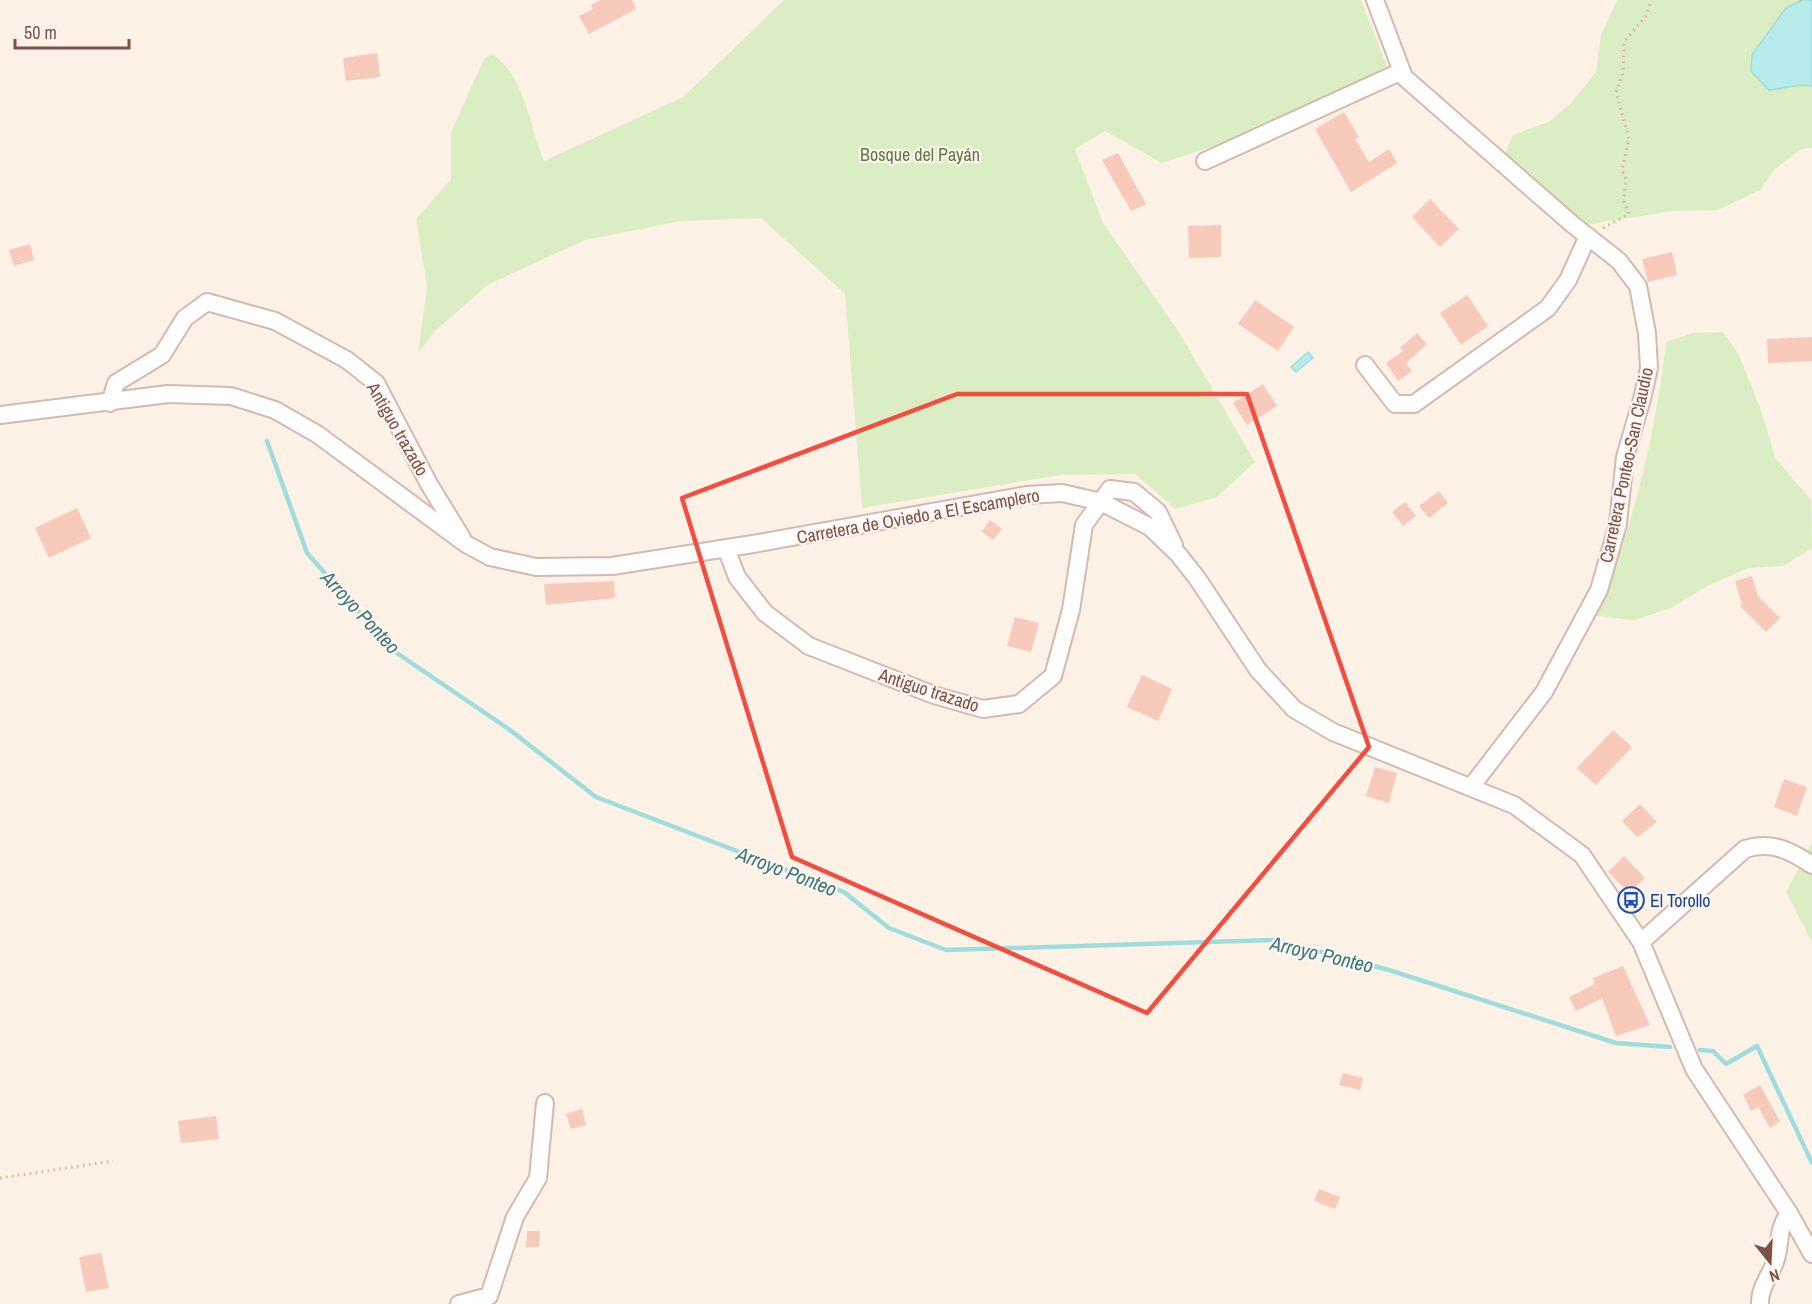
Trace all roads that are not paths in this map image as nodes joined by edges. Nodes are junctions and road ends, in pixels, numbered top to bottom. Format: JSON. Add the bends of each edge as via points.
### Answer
{"nodes":[{"id":1,"x":1375,"y":0,"type":"edge"},
{"id":2,"x":1402,"y":71,"type":"junction"},
{"id":3,"x":1205,"y":160,"type":"dead end"},
{"id":4,"x":1588,"y":236,"type":"junction"},
{"id":5,"x":1365,"y":365,"type":"dead end"},
{"id":6,"x":110,"y":403,"type":"junction"},
{"id":7,"x":0,"y":415,"type":"edge"},
{"id":8,"x":1101,"y":502,"type":"junction"},
{"id":9,"x":466,"y":544,"type":"junction"},
{"id":10,"x":726,"y":548,"type":"junction"},
{"id":11,"x":1178,"y":554,"type":"junction"},
{"id":12,"x":1471,"y":787,"type":"junction"},
{"id":13,"x":1812,"y":865,"type":"edge"},
{"id":14,"x":1641,"y":942,"type":"junction"},
{"id":15,"x":545,"y":1103,"type":"dead end"},
{"id":16,"x":1789,"y":1213,"type":"junction"},
{"id":17,"x":1812,"y":1254,"type":"edge"},
{"id":18,"x":459,"y":1304,"type":"edge"},
{"id":19,"x":1760,"y":1304,"type":"edge"}],
"edges":[{"from":1,"to":2,"type":"street","name":"Carretera Ponteo-San Claudio"},
{"from":2,"to":3,"type":"street"},
{"from":2,"to":4,"type":"street","name":"Carretera Ponteo-San Claudio","via":[[1404,77]]},
{"from":4,"to":5,"type":"street","via":[[1568,280],[1548,308],[1414,404],[1395,404]]},
{"from":4,"to":12,"type":"street","name":"Carretera Ponteo-San Claudio","via":[[1619,261],[1638,286],[1647,333],[1649,368],[1625,457],[1618,524],[1599,590],[1544,692]]},
{"from":6,"to":7,"type":"street","name":"Carretera de Oviedo a El Escamplero"},
{"from":6,"to":9,"type":"street","name":"Carretera de Oviedo a El Escamplero","via":[[168,394],[231,396],[275,410],[317,434]]},
{"from":6,"to":9,"type":"street","name":"Antiguo trazado","via":[[116,383],[162,355],[185,318],[207,302],[275,321],[347,360],[376,383],[429,484]]},
{"from":8,"to":10,"type":"street","name":"Carretera de Oviedo a El Escamplero","via":[[1062,493],[1027,495]]},
{"from":8,"to":10,"type":"street","name":"Antiguo trazado","via":[[1084,525],[1071,610],[1053,676],[1019,704],[983,710],[809,646],[765,613],[737,577]]},
{"from":8,"to":11,"type":"street","name":"Carretera de Oviedo a El Escamplero","via":[[1150,527]]},
{"from":8,"to":11,"type":"street","name":"Antiguo trazado","via":[[1110,489],[1134,492],[1158,512]]},
{"from":9,"to":10,"type":"street","name":"Carretera de Oviedo a El Escamplero","via":[[490,557],[536,567],[612,566]]},
{"from":11,"to":12,"type":"street","name":"Carretera de Oviedo a El Escamplero","via":[[1258,670],[1294,709],[1333,732]]},
{"from":12,"to":14,"type":"street","name":"Carretera de Oviedo a El Escamplero","via":[[1514,805],[1582,855]]},
{"from":13,"to":14,"type":"street","via":[[1791,850],[1761,844],[1745,849]]},
{"from":14,"to":16,"type":"street","name":"Carretera de Oviedo a El Escamplero","via":[[1694,1069]]},
{"from":15,"to":18,"type":"street","via":[[538,1178],[515,1217],[489,1296]]},
{"from":16,"to":17,"type":"street","name":"Carretera de Oviedo a El Escamplero"},
{"from":16,"to":19,"type":"street","via":[[1779,1228],[1777,1258]]}]}
